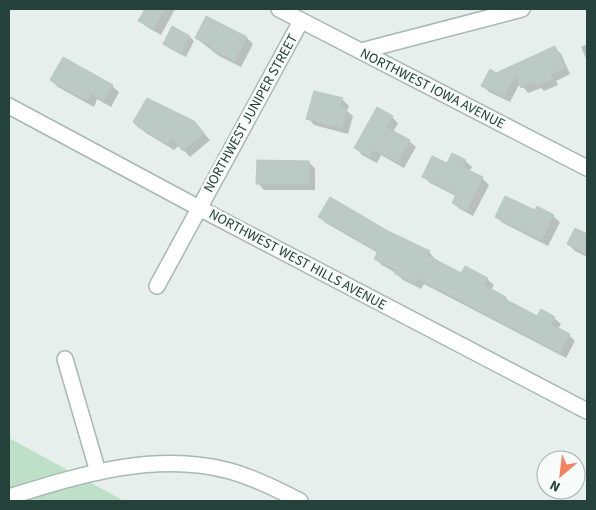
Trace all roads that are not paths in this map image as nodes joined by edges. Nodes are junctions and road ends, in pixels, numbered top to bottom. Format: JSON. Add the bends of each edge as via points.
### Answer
{"nodes":[{"id":1,"x":279,"y":9,"type":"edge"},
{"id":2,"x":522,"y":9,"type":"edge"},
{"id":3,"x":301,"y":21,"type":"junction"},
{"id":4,"x":361,"y":50,"type":"junction"},
{"id":5,"x":9,"y":106,"type":"edge"},
{"id":6,"x":587,"y":168,"type":"edge"},
{"id":7,"x":199,"y":208,"type":"junction"},
{"id":8,"x":157,"y":286,"type":"dead end"},
{"id":9,"x":65,"y":358,"type":"dead end"},
{"id":10,"x":587,"y":411,"type":"edge"},
{"id":11,"x":98,"y":472,"type":"junction"},
{"id":12,"x":9,"y":497,"type":"edge"},
{"id":13,"x":300,"y":501,"type":"edge"}],
"edges":[{"from":1,"to":3,"type":"street","name":"NORTHWEST IOWA AVENUE"},
{"from":2,"to":4,"type":"street"},
{"from":3,"to":4,"type":"street","name":"NORTHWEST IOWA AVENUE"},
{"from":3,"to":7,"type":"street","name":"NORTHWEST JUNIPER STREET"},
{"from":4,"to":6,"type":"street","name":"NORTHWEST IOWA AVENUE"},
{"from":5,"to":7,"type":"street","name":"NORTHWEST WEST HILLS AVENUE"},
{"from":7,"to":8,"type":"street","name":"NORTHWEST JUNIPER STREET"},
{"from":7,"to":10,"type":"street","name":"NORTHWEST WEST HILLS AVENUE"},
{"from":9,"to":11,"type":"street"},
{"from":11,"to":12,"type":"street"},
{"from":11,"to":13,"type":"street","via":[[142,464],[192,465],[229,471],[264,482]]}]}
